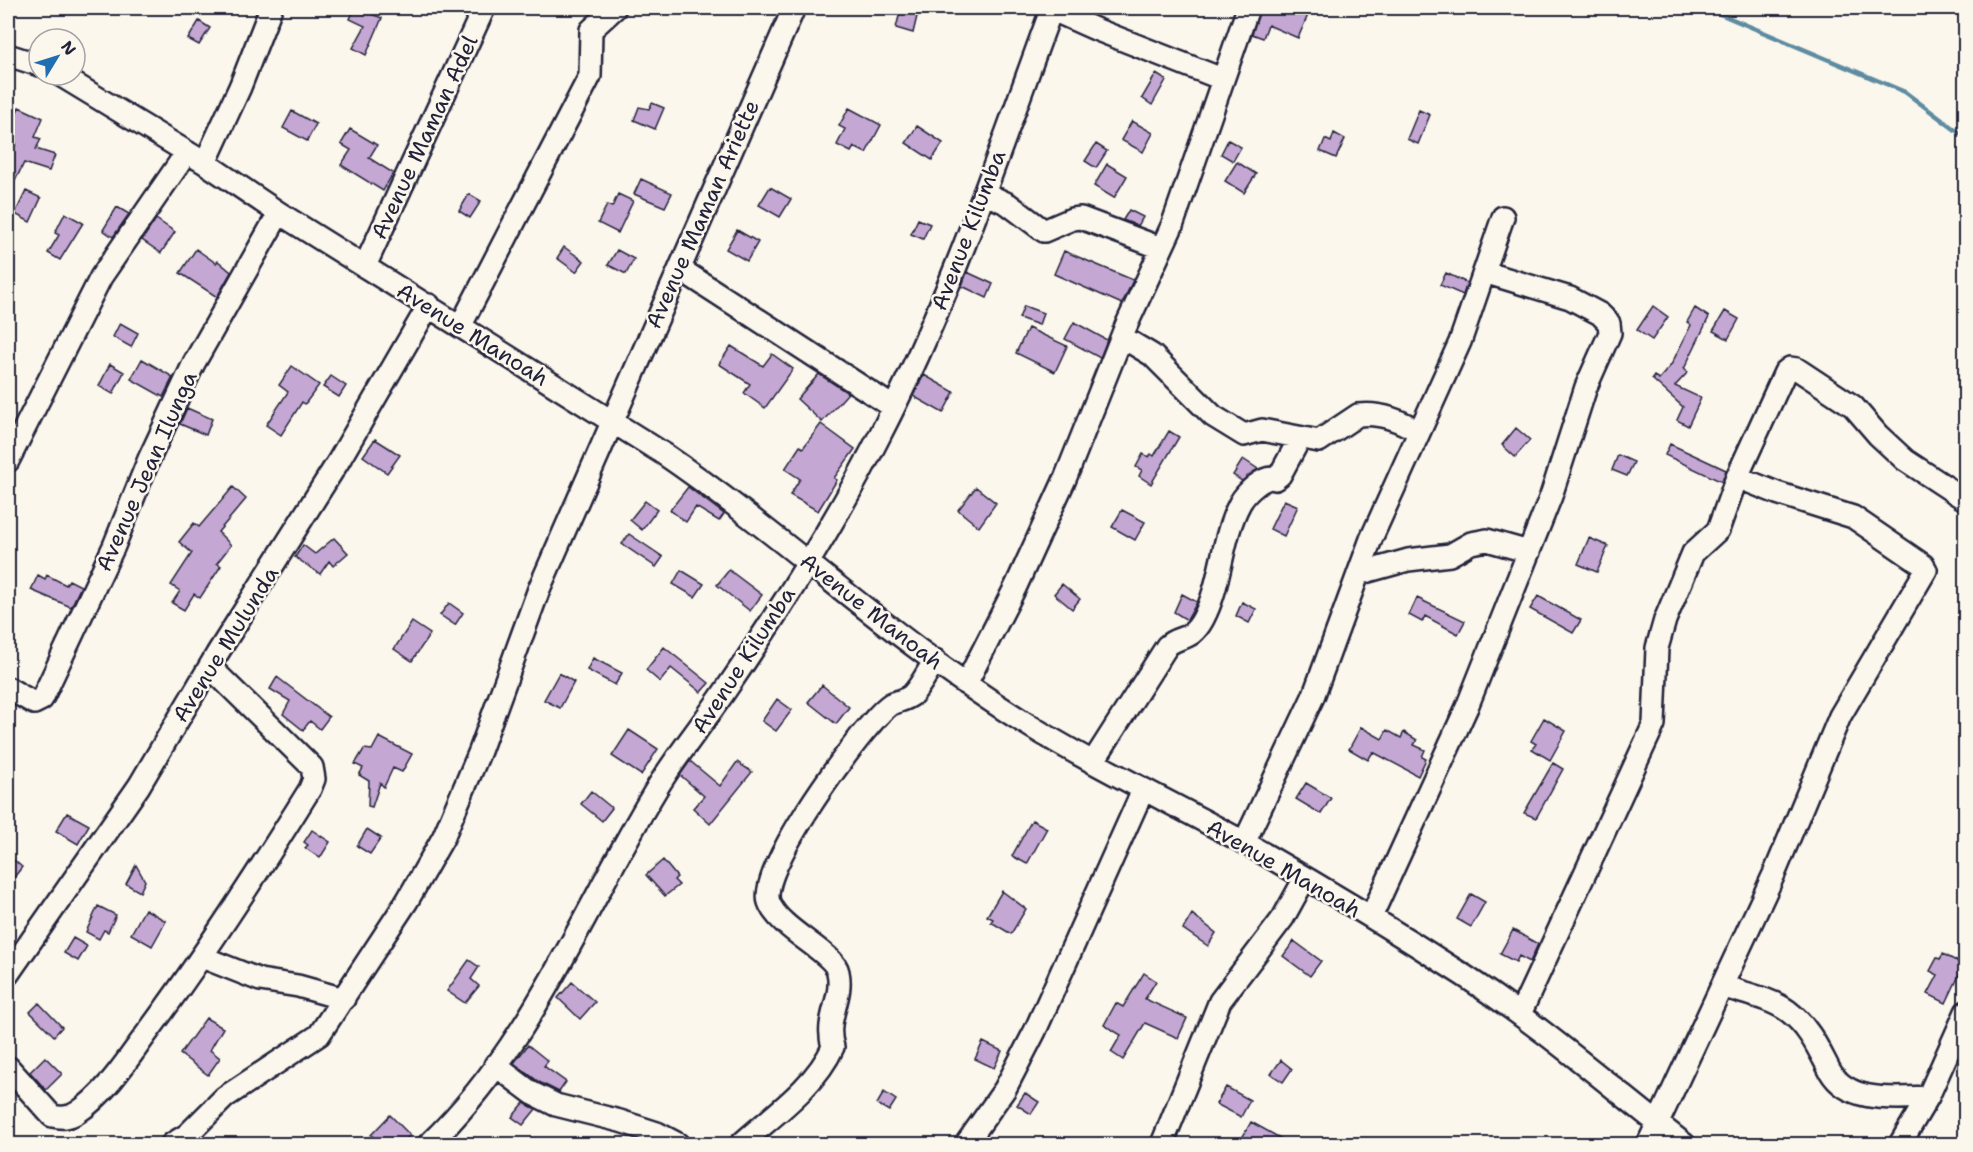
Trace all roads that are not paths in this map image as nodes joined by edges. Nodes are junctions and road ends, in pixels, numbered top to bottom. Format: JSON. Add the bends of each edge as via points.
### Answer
{"nodes":[{"id":1,"x":271,"y":8,"type":"edge"},
{"id":2,"x":484,"y":8,"type":"edge"},
{"id":3,"x":615,"y":8,"type":"edge"},
{"id":4,"x":794,"y":8,"type":"edge"},
{"id":5,"x":1050,"y":8,"type":"edge"},
{"id":6,"x":1248,"y":8,"type":"edge"},
{"id":7,"x":8,"y":55,"type":"edge"},
{"id":8,"x":27,"y":61,"type":"edge"},
{"id":9,"x":1222,"y":79,"type":"junction"},
{"id":10,"x":80,"y":87,"type":"edge"},
{"id":11,"x":187,"y":152,"type":"junction"},
{"id":12,"x":205,"y":163,"type":"junction"},
{"id":13,"x":984,"y":193,"type":"junction"},
{"id":14,"x":279,"y":213,"type":"junction"},
{"id":15,"x":1503,"y":217,"type":"dead end"},
{"id":16,"x":1161,"y":248,"type":"junction"},
{"id":17,"x":365,"y":266,"type":"junction"},
{"id":18,"x":680,"y":269,"type":"junction"},
{"id":19,"x":1484,"y":272,"type":"junction"},
{"id":20,"x":429,"y":305,"type":"junction"},
{"id":21,"x":460,"y":325,"type":"junction"},
{"id":22,"x":1122,"y":337,"type":"junction"},
{"id":23,"x":893,"y":407,"type":"junction"},
{"id":24,"x":612,"y":422,"type":"junction"},
{"id":25,"x":1418,"y":430,"type":"junction"},
{"id":26,"x":1300,"y":438,"type":"junction"},
{"id":27,"x":8,"y":461,"type":"edge"},
{"id":28,"x":1737,"y":477,"type":"junction"},
{"id":29,"x":1965,"y":500,"type":"edge"},
{"id":30,"x":1529,"y":552,"type":"junction"},
{"id":31,"x":807,"y":562,"type":"junction"},
{"id":32,"x":1358,"y":574,"type":"junction"},
{"id":33,"x":935,"y":660,"type":"junction"},
{"id":34,"x":210,"y":667,"type":"junction"},
{"id":35,"x":966,"y":684,"type":"junction"},
{"id":36,"x":8,"y":688,"type":"edge"},
{"id":37,"x":1093,"y":762,"type":"junction"},
{"id":38,"x":1143,"y":790,"type":"junction"},
{"id":39,"x":1244,"y":843,"type":"junction"},
{"id":40,"x":1305,"y":878,"type":"junction"},
{"id":41,"x":1371,"y":917,"type":"junction"},
{"id":42,"x":202,"y":957,"type":"junction"},
{"id":43,"x":8,"y":974,"type":"edge"},
{"id":44,"x":1722,"y":986,"type":"junction"},
{"id":45,"x":344,"y":999,"type":"junction"},
{"id":46,"x":1965,"y":1012,"type":"edge"},
{"id":47,"x":1520,"y":1014,"type":"junction"},
{"id":48,"x":495,"y":1065,"type":"junction"},
{"id":49,"x":8,"y":1067,"type":"edge"},
{"id":50,"x":1928,"y":1096,"type":"junction"},
{"id":51,"x":1659,"y":1124,"type":"junction"},
{"id":52,"x":172,"y":1144,"type":"edge"},
{"id":53,"x":429,"y":1144,"type":"edge"},
{"id":54,"x":678,"y":1144,"type":"edge"},
{"id":55,"x":741,"y":1144,"type":"edge"},
{"id":56,"x":966,"y":1144,"type":"edge"},
{"id":57,"x":1162,"y":1144,"type":"edge"},
{"id":58,"x":1648,"y":1144,"type":"edge"},
{"id":59,"x":1684,"y":1144,"type":"edge"},
{"id":60,"x":1900,"y":1144,"type":"edge"}],
"edges":[{"from":1,"to":12,"type":"street"},
{"from":2,"to":17,"type":"street","name":"Avenue Maman Adel"},
{"from":3,"to":21,"type":"street","via":[[591,30],[590,76]]},
{"from":4,"to":18,"type":"street","name":"Avenue Maman Ariette"},
{"from":5,"to":9,"type":"street"},
{"from":5,"to":13,"type":"street","name":"Avenue Kilumba"},
{"from":6,"to":9,"type":"street"},
{"from":7,"to":8,"type":"street"},
{"from":9,"to":16,"type":"street"},
{"from":10,"to":11,"type":"street","name":"Avenue Manoah"},
{"from":11,"to":12,"type":"street","name":"Avenue Manoah"},
{"from":11,"to":27,"type":"street","via":[[101,277]]},
{"from":12,"to":14,"type":"street","name":"Avenue Manoah"},
{"from":13,"to":16,"type":"street","via":[[1008,204],[1044,231],[1081,218]]},
{"from":13,"to":23,"type":"street","name":"Avenue Kilumba","via":[[950,281]]},
{"from":14,"to":17,"type":"street","name":"Avenue Manoah"},
{"from":14,"to":36,"type":"street","name":"Avenue Jean Ilunga","via":[[194,363],[42,699],[34,703]]},
{"from":15,"to":19,"type":"street"},
{"from":16,"to":22,"type":"street"},
{"from":17,"to":20,"type":"street","name":"Avenue Manoah"},
{"from":18,"to":23,"type":"street"},
{"from":18,"to":24,"type":"street","name":"Avenue Maman Ariette"},
{"from":19,"to":25,"type":"street","via":[[1460,342]]},
{"from":19,"to":30,"type":"street","via":[[1570,298],[1609,322],[1610,333],[1586,387]]},
{"from":20,"to":21,"type":"street","name":"Avenue Manoah"},
{"from":20,"to":34,"type":"street","name":"Avenue Mulunda","via":[[338,462]]},
{"from":21,"to":24,"type":"street","name":"Avenue Manoah"},
{"from":22,"to":26,"type":"street","via":[[1152,355],[1227,427],[1244,435],[1262,430]]},
{"from":22,"to":35,"type":"street","via":[[1065,479]]},
{"from":23,"to":31,"type":"street","name":"Avenue Kilumba"},
{"from":24,"to":31,"type":"street","name":"Avenue Manoah","via":[[703,481]]},
{"from":24,"to":45,"type":"street","name":"Avenue Maman Ariette","via":[[539,589],[448,828]]},
{"from":25,"to":26,"type":"street","via":[[1398,419],[1365,414],[1319,441]]},
{"from":25,"to":32,"type":"street"},
{"from":26,"to":37,"type":"street","via":[[1280,475],[1262,479],[1240,503],[1202,621],[1185,639],[1167,646]]},
{"from":28,"to":29,"type":"street","via":[[1781,377],[1793,368],[1853,405],[1905,460]]},
{"from":28,"to":44,"type":"street","via":[[1853,517],[1926,570],[1840,716]]},
{"from":28,"to":47,"type":"street","via":[[1718,530],[1693,554],[1665,620],[1657,648],[1654,724]]},
{"from":30,"to":32,"type":"street","via":[[1487,540],[1471,543],[1450,555],[1408,560]]},
{"from":30,"to":41,"type":"street","via":[[1467,707]]},
{"from":31,"to":33,"type":"street","name":"Avenue Manoah"},
{"from":31,"to":48,"type":"street","name":"Avenue Kilumba","via":[[727,688],[654,792],[579,932],[534,1009]]},
{"from":32,"to":39,"type":"street","via":[[1313,697]]},
{"from":33,"to":35,"type":"street","name":"Avenue Manoah"},
{"from":33,"to":55,"type":"street","via":[[911,695],[890,705],[868,727],[806,810],[778,864],[768,889],[768,902],[800,938],[829,957],[839,974],[838,1004],[830,1030],[833,1047],[807,1084]]},
{"from":34,"to":42,"type":"street","via":[[312,767],[314,779]]},
{"from":34,"to":43,"type":"street","name":"Avenue Mulunda","via":[[138,786]]},
{"from":35,"to":37,"type":"street","name":"Avenue Manoah"},
{"from":37,"to":38,"type":"street","name":"Avenue Manoah"},
{"from":38,"to":39,"type":"street","name":"Avenue Manoah"},
{"from":38,"to":56,"type":"street","via":[[1035,1031],[1005,1089]]},
{"from":39,"to":40,"type":"street","name":"Avenue Manoah"},
{"from":40,"to":41,"type":"street","name":"Avenue Manoah"},
{"from":40,"to":57,"type":"street","via":[[1283,918],[1220,1001]]},
{"from":41,"to":47,"type":"street","name":"Avenue Manoah"},
{"from":42,"to":45,"type":"street","via":[[260,980]]},
{"from":42,"to":49,"type":"street","via":[[117,1073],[72,1116],[52,1116]]},
{"from":44,"to":50,"type":"street","via":[[1786,1010],[1812,1035],[1832,1074],[1844,1088],[1882,1099]]},
{"from":44,"to":51,"type":"street"},
{"from":45,"to":52,"type":"street","name":"Avenue Maman Ariette","via":[[319,1035],[225,1096],[187,1135]]},
{"from":46,"to":50,"type":"street"},
{"from":47,"to":51,"type":"street","name":"Avenue Manoah"},
{"from":48,"to":53,"type":"street","name":"Avenue Kilumba"},
{"from":48,"to":54,"type":"street","via":[[532,1093],[556,1105],[620,1121]]},
{"from":50,"to":60,"type":"street"},
{"from":51,"to":58,"type":"street"},
{"from":51,"to":59,"type":"street","name":"Avenue Manoah"}]}
